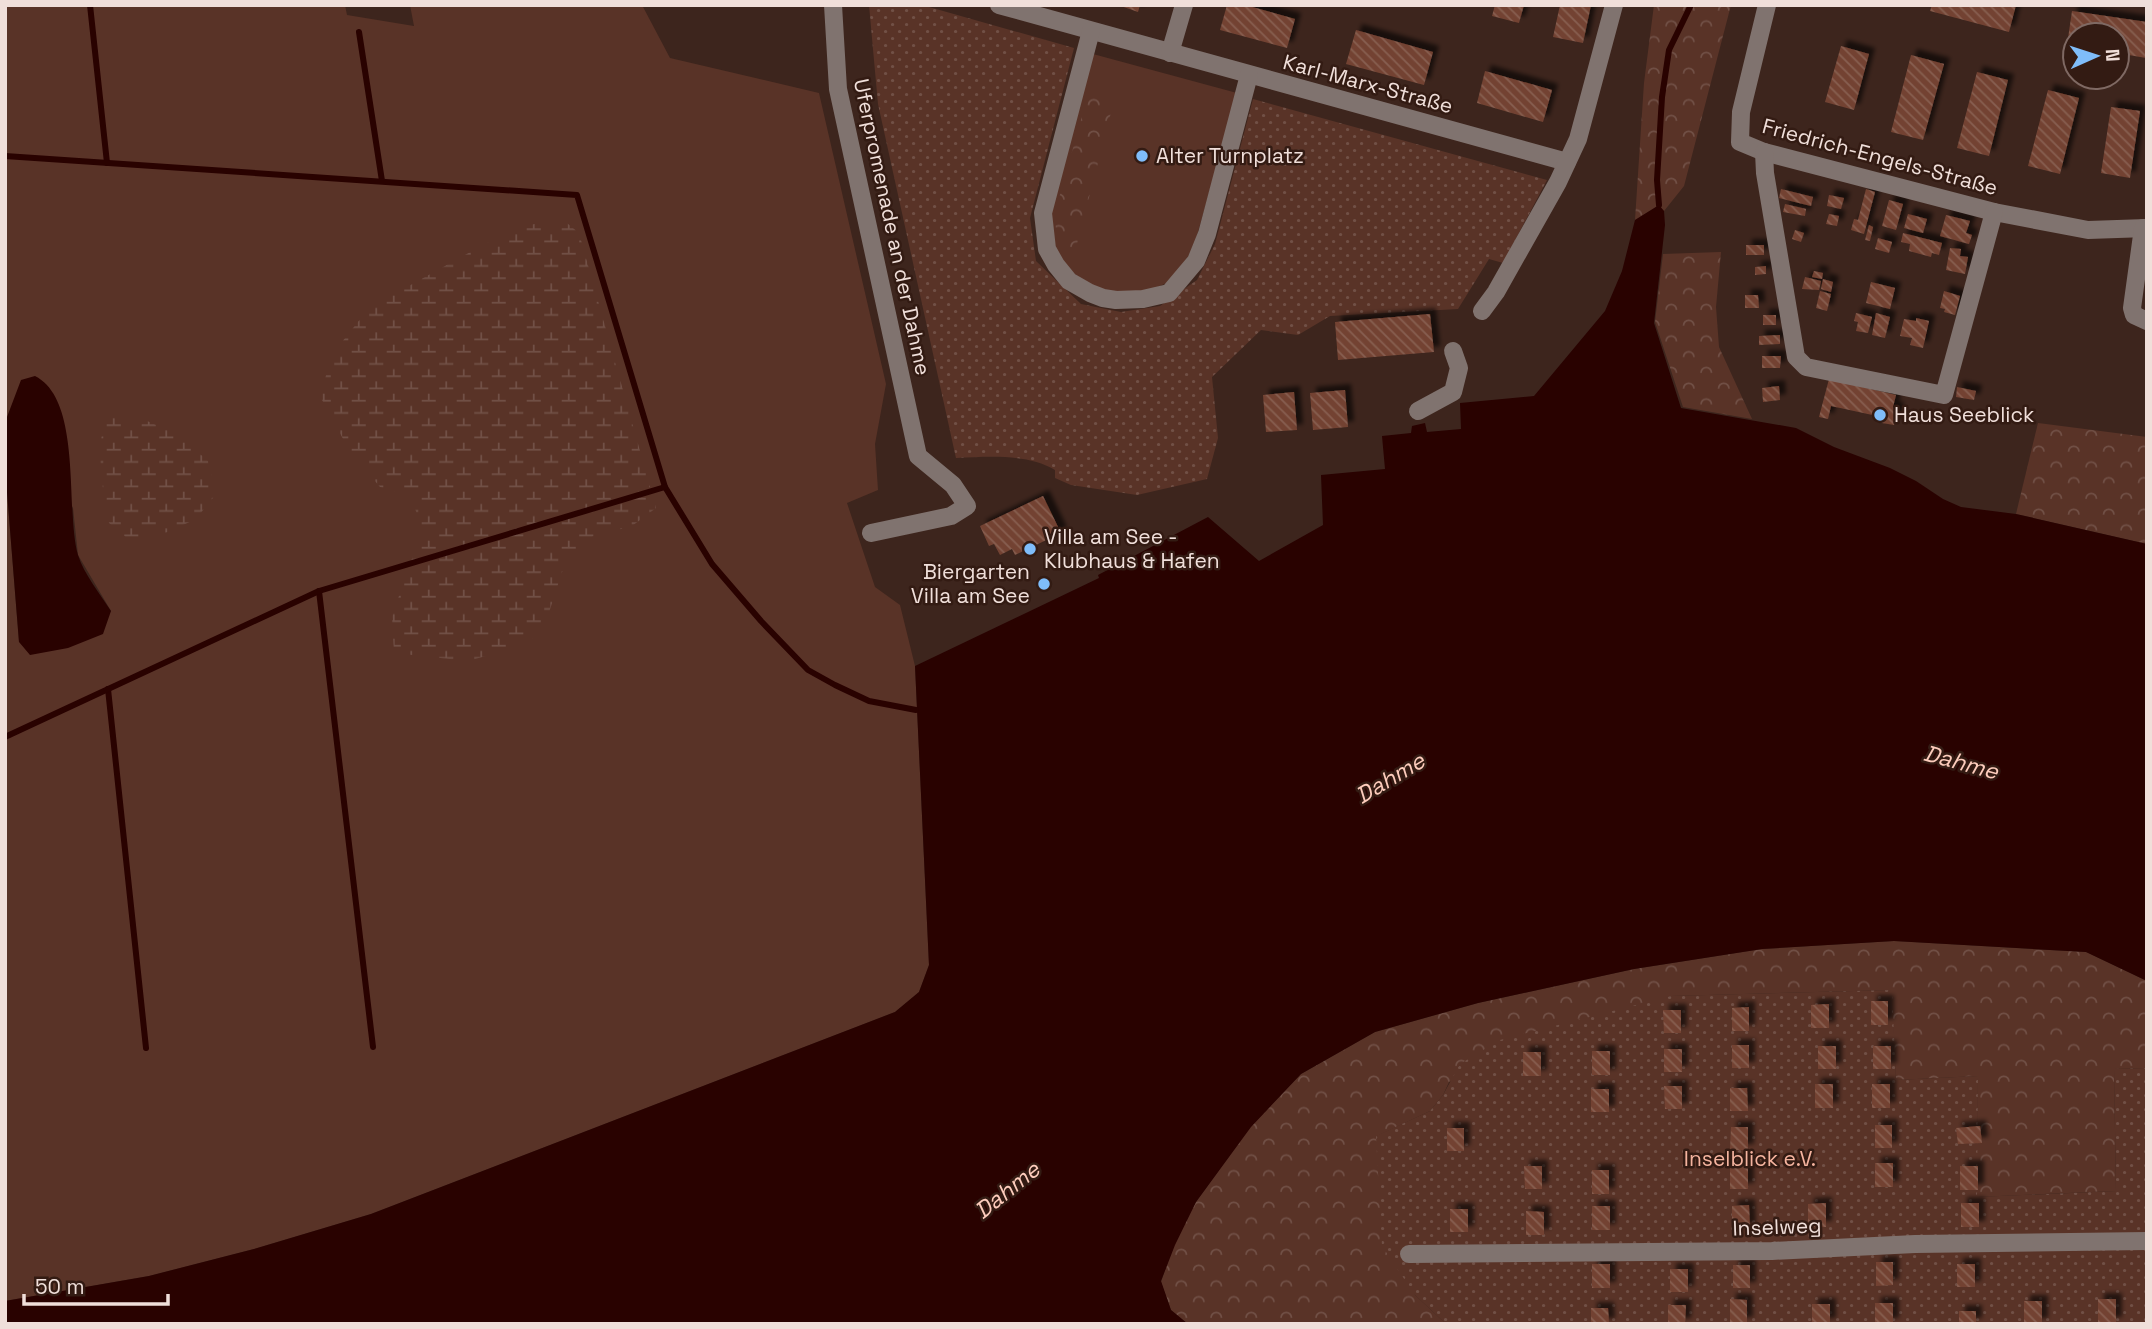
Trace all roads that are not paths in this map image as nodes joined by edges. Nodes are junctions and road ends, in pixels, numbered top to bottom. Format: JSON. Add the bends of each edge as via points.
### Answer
{"nodes":[{"id":1,"x":833,"y":5,"type":"edge"},
{"id":2,"x":999,"y":5,"type":"edge"},
{"id":3,"x":1184,"y":5,"type":"edge"},
{"id":4,"x":1614,"y":5,"type":"edge"},
{"id":5,"x":1767,"y":5,"type":"edge"},
{"id":6,"x":1090,"y":31,"type":"junction"},
{"id":7,"x":1170,"y":52,"type":"junction"},
{"id":8,"x":1249,"y":75,"type":"junction"},
{"id":9,"x":1764,"y":152,"type":"junction"},
{"id":10,"x":1567,"y":162,"type":"junction"},
{"id":11,"x":1994,"y":212,"type":"junction"},
{"id":12,"x":2145,"y":228,"type":"edge"},
{"id":13,"x":1482,"y":311,"type":"dead end"},
{"id":14,"x":2147,"y":321,"type":"edge"},
{"id":15,"x":1453,"y":351,"type":"dead end"},
{"id":16,"x":1418,"y":411,"type":"dead end"},
{"id":17,"x":871,"y":533,"type":"dead end"},
{"id":18,"x":2147,"y":1241,"type":"edge"},
{"id":19,"x":1409,"y":1254,"type":"dead end"}],
"edges":[{"from":1,"to":17,"type":"street","name":"Uferpromenade an der Dahme","via":[[838,89],[918,456],[953,485],[967,506],[951,516]]},
{"from":2,"to":6,"type":"street","name":"Karl-Marx-Straße"},
{"from":3,"to":7,"type":"street"},
{"from":4,"to":10,"type":"street"},
{"from":5,"to":9,"type":"street","name":"Friedrich-Engels-Straße","via":[[1739,119],[1740,142]]},
{"from":6,"to":7,"type":"street","name":"Karl-Marx-Straße"},
{"from":6,"to":8,"type":"street","via":[[1043,213],[1047,249],[1056,265],[1069,281],[1102,298],[1143,299],[1169,293],[1196,261]]},
{"from":7,"to":8,"type":"street","name":"Karl-Marx-Straße"},
{"from":8,"to":10,"type":"street","name":"Karl-Marx-Straße"},
{"from":9,"to":11,"type":"street","name":"Friedrich-Engels-Straße"},
{"from":9,"to":11,"type":"street","via":[[1796,357],[1806,367],[1944,395]]},
{"from":10,"to":13,"type":"street"},
{"from":11,"to":12,"type":"street","name":"Friedrich-Engels-Straße","via":[[2088,230]]},
{"from":12,"to":14,"type":"street","via":[[2133,308],[2134,315]]},
{"from":15,"to":16,"type":"street","via":[[1460,368],[1453,392]]},
{"from":18,"to":19,"type":"street","name":"Inselweg"}]}
